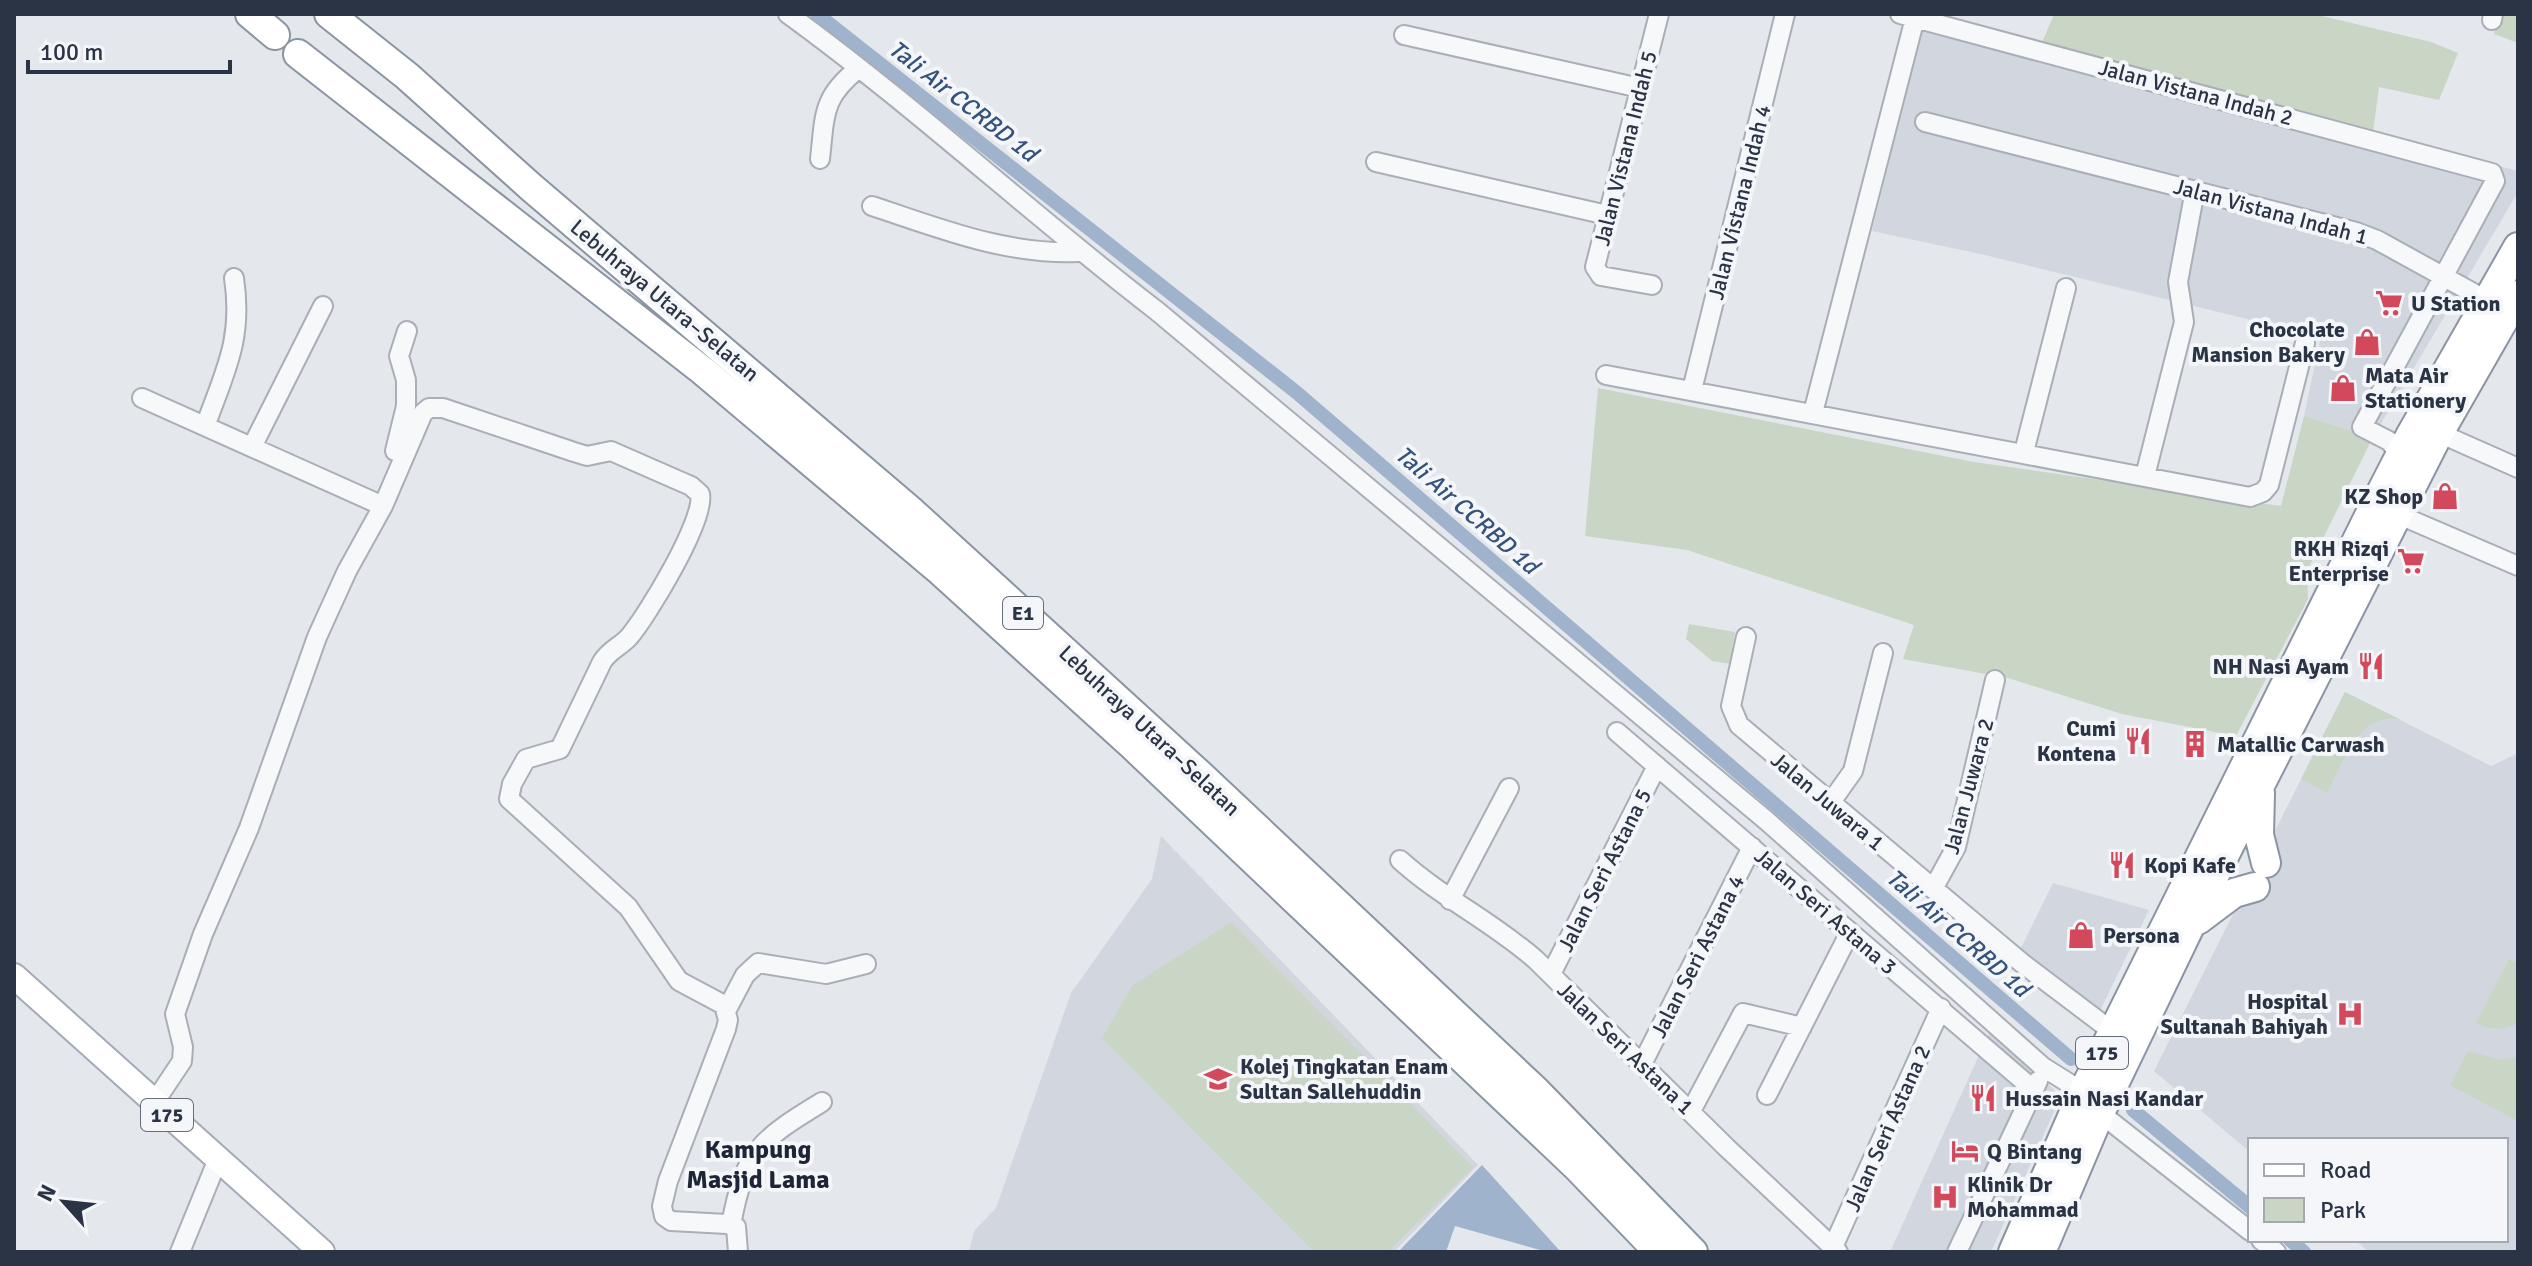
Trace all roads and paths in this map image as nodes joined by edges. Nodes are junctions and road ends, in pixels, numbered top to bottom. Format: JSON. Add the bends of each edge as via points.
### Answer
{"nodes":[{"id":1,"x":250,"y":14,"type":"edge"},
{"id":2,"x":329,"y":14,"type":"edge"},
{"id":3,"x":788,"y":14,"type":"edge"},
{"id":4,"x":1659,"y":14,"type":"edge"},
{"id":5,"x":1785,"y":14,"type":"edge"},
{"id":6,"x":1907,"y":16,"type":"edge"},
{"id":7,"x":1970,"y":23,"type":"edge"},
{"id":8,"x":275,"y":35,"type":"dead end"},
{"id":9,"x":1404,"y":35,"type":"dead end"},
{"id":10,"x":298,"y":54,"type":"dead end"},
{"id":11,"x":859,"y":68,"type":"junction"},
{"id":12,"x":1640,"y":88,"type":"junction"},
{"id":13,"x":1925,"y":122,"type":"dead end"},
{"id":14,"x":820,"y":159,"type":"dead end"},
{"id":15,"x":1376,"y":162,"type":"dead end"},
{"id":16,"x":2195,"y":190,"type":"junction"},
{"id":17,"x":872,"y":206,"type":"dead end"},
{"id":18,"x":1607,"y":215,"type":"junction"},
{"id":19,"x":2518,"y":247,"type":"edge"},
{"id":20,"x":1078,"y":252,"type":"junction"},
{"id":21,"x":2443,"y":275,"type":"junction"},
{"id":22,"x":234,"y":278,"type":"dead end"},
{"id":23,"x":1652,"y":285,"type":"dead end"},
{"id":24,"x":2066,"y":288,"type":"dead end"},
{"id":25,"x":2518,"y":295,"type":"edge"},
{"id":26,"x":2486,"y":300,"type":"junction"},
{"id":27,"x":323,"y":306,"type":"dead end"},
{"id":28,"x":407,"y":331,"type":"dead end"},
{"id":29,"x":2305,"y":343,"type":"dead end"},
{"id":30,"x":1606,"y":375,"type":"dead end"},
{"id":31,"x":1692,"y":390,"type":"junction"},
{"id":32,"x":142,"y":398,"type":"dead end"},
{"id":33,"x":1813,"y":413,"type":"junction"},
{"id":34,"x":206,"y":424,"type":"junction"},
{"id":35,"x":2439,"y":433,"type":"junction"},
{"id":36,"x":253,"y":445,"type":"junction"},
{"id":37,"x":2024,"y":452,"type":"junction"},
{"id":38,"x":2401,"y":455,"type":"junction"},
{"id":39,"x":2518,"y":468,"type":"edge"},
{"id":40,"x":2145,"y":476,"type":"junction"},
{"id":41,"x":379,"y":503,"type":"junction"},
{"id":42,"x":2397,"y":514,"type":"junction"},
{"id":43,"x":2518,"y":566,"type":"edge"},
{"id":44,"x":1746,"y":637,"type":"dead end"},
{"id":45,"x":1883,"y":653,"type":"dead end"},
{"id":46,"x":1995,"y":680,"type":"dead end"},
{"id":47,"x":1617,"y":732,"type":"dead end"},
{"id":48,"x":1657,"y":766,"type":"junction"},
{"id":49,"x":2260,"y":784,"type":"junction"},
{"id":50,"x":1509,"y":788,"type":"dead end"},
{"id":51,"x":1831,"y":802,"type":"junction"},
{"id":52,"x":1752,"y":847,"type":"junction"},
{"id":53,"x":2214,"y":851,"type":"junction"},
{"id":54,"x":1400,"y":860,"type":"dead end"},
{"id":55,"x":1933,"y":889,"type":"junction"},
{"id":56,"x":1450,"y":900,"type":"junction"},
{"id":57,"x":2189,"y":928,"type":"junction"},
{"id":58,"x":1850,"y":932,"type":"junction"},
{"id":59,"x":866,"y":964,"type":"dead end"},
{"id":60,"x":1551,"y":974,"type":"junction"},
{"id":61,"x":14,"y":976,"type":"edge"},
{"id":62,"x":1941,"y":1008,"type":"junction"},
{"id":63,"x":726,"y":1011,"type":"junction"},
{"id":64,"x":1802,"y":1027,"type":"junction"},
{"id":65,"x":2113,"y":1032,"type":"junction"},
{"id":66,"x":1642,"y":1064,"type":"junction"},
{"id":67,"x":2043,"y":1067,"type":"junction"},
{"id":68,"x":2034,"y":1090,"type":"junction"},
{"id":69,"x":1767,"y":1095,"type":"dead end"},
{"id":70,"x":822,"y":1102,"type":"dead end"},
{"id":71,"x":154,"y":1103,"type":"junction"},
{"id":72,"x":2092,"y":1103,"type":"junction"},
{"id":73,"x":1691,"y":1111,"type":"junction"},
{"id":74,"x":218,"y":1159,"type":"junction"},
{"id":75,"x":731,"y":1225,"type":"junction"},
{"id":76,"x":2248,"y":1229,"type":"edge"},
{"id":77,"x":1679,"y":1250,"type":"edge"},
{"id":78,"x":1836,"y":1250,"type":"edge"},
{"id":79,"x":180,"y":1252,"type":"edge"},
{"id":80,"x":322,"y":1252,"type":"edge"},
{"id":81,"x":738,"y":1252,"type":"edge"},
{"id":82,"x":1957,"y":1252,"type":"edge"},
{"id":83,"x":2013,"y":1252,"type":"edge"},
{"id":84,"x":2041,"y":1252,"type":"edge"}],
"edges":[{"from":1,"to":8,"type":"highway"},
{"from":2,"to":77,"type":"highway","name":"Lebuhraya Utara–Selatan","number":"E1","via":[[912,512],[1197,772],[1536,1091]]},
{"from":3,"to":11,"type":"street"},
{"from":4,"to":12,"type":"street","name":"Jalan Vistana Indah 5"},
{"from":5,"to":31,"type":"street","name":"Jalan Vistana Indah 4"},
{"from":6,"to":7,"type":"street","name":"Jalan Vistana Indah 2"},
{"from":6,"to":33,"type":"street"},
{"from":7,"to":21,"type":"street","name":"Jalan Vistana Indah 2","via":[[2492,173],[2495,181]]},
{"from":9,"to":12,"type":"street"},
{"from":10,"to":77,"type":"highway","name":"Lebuhraya Utara–Selatan","number":"E1","via":[[703,371],[938,569],[1577,1167]]},
{"from":11,"to":14,"type":"street","via":[[833,91]]},
{"from":11,"to":20,"type":"street"},
{"from":12,"to":18,"type":"street","name":"Jalan Vistana Indah 5"},
{"from":13,"to":16,"type":"street","name":"Jalan Vistana Indah 1"},
{"from":15,"to":18,"type":"street"},
{"from":16,"to":21,"type":"street","name":"Jalan Vistana Indah 1","via":[[2356,232]]},
{"from":16,"to":40,"type":"street","via":[[2180,259],[2184,322]]},
{"from":17,"to":20,"type":"street","via":[[950,234],[1035,250]]},
{"from":18,"to":23,"type":"street","name":"Jalan Vistana Indah 5","via":[[1595,271]]},
{"from":19,"to":26,"type":"highway","number":"175"},
{"from":20,"to":67,"type":"street","via":[[1157,311],[1757,812]]},
{"from":21,"to":26,"type":"street","name":"Jalan Vistana Indah 1"},
{"from":21,"to":38,"type":"street","via":[[2362,427],[2389,441]]},
{"from":22,"to":34,"type":"street","via":[[237,332]]},
{"from":24,"to":37,"type":"street"},
{"from":25,"to":35,"type":"highway","number":"175"},
{"from":26,"to":38,"type":"highway","number":"175"},
{"from":27,"to":36,"type":"street"},
{"from":28,"to":41,"type":"street","via":[[399,356],[406,380],[405,420]]},
{"from":29,"to":40,"type":"street","via":[[2263,492],[2250,497]]},
{"from":30,"to":31,"type":"street"},
{"from":31,"to":33,"type":"street"},
{"from":32,"to":34,"type":"street"},
{"from":33,"to":37,"type":"street"},
{"from":34,"to":36,"type":"street"},
{"from":35,"to":39,"type":"street"},
{"from":35,"to":42,"type":"highway","number":"175"},
{"from":36,"to":41,"type":"street"},
{"from":37,"to":40,"type":"street"},
{"from":38,"to":53,"type":"highway","number":"175"},
{"from":41,"to":63,"type":"street","via":[[419,421],[435,407],[587,456],[616,453],[700,494],[700,511],[673,564],[629,637],[606,654],[560,749],[526,759],[509,799],[628,907],[673,975],[718,1000]]},
{"from":41,"to":71,"type":"street","via":[[317,637],[249,828],[203,934],[175,1014],[182,1061]]},
{"from":42,"to":43,"type":"street"},
{"from":42,"to":49,"type":"highway","number":"175"},
{"from":44,"to":51,"type":"street","name":"Jalan Juwara 1","via":[[1734,684],[1733,718]]},
{"from":45,"to":51,"type":"street","via":[[1855,764]]},
{"from":46,"to":55,"type":"street","name":"Jalan Juwara 2","via":[[1956,847]]},
{"from":47,"to":48,"type":"street","name":"Jalan Seri Astana 3"},
{"from":48,"to":52,"type":"street","name":"Jalan Seri Astana 3"},
{"from":48,"to":60,"type":"street","name":"Jalan Seri Astana 5"},
{"from":49,"to":53,"type":"highway","number":"175"},
{"from":49,"to":57,"type":"highway","via":[[2261,875]]},
{"from":50,"to":56,"type":"street"},
{"from":51,"to":55,"type":"street","name":"Jalan Juwara 1"},
{"from":52,"to":58,"type":"street","name":"Jalan Seri Astana 3"},
{"from":52,"to":66,"type":"street","name":"Jalan Seri Astana 4"},
{"from":53,"to":57,"type":"highway","number":"175"},
{"from":53,"to":65,"type":"highway","number":"175"},
{"from":54,"to":56,"type":"street","name":"Jalan Seri Astana 1"},
{"from":55,"to":65,"type":"street","name":"Jalan Juwara 1"},
{"from":56,"to":60,"type":"street","name":"Jalan Seri Astana 1","via":[[1505,934]]},
{"from":57,"to":72,"type":"highway","number":"175"},
{"from":58,"to":62,"type":"street","name":"Jalan Seri Astana 3"},
{"from":58,"to":64,"type":"street"},
{"from":59,"to":63,"type":"street","via":[[826,974],[758,963],[745,975]]},
{"from":60,"to":66,"type":"street","name":"Jalan Seri Astana 1"},
{"from":61,"to":71,"type":"main road","number":"175"},
{"from":62,"to":68,"type":"street","name":"Jalan Seri Astana 3"},
{"from":62,"to":78,"type":"street","name":"Jalan Seri Astana 2"},
{"from":63,"to":75,"type":"street","via":[[726,1029],[662,1206],[671,1221]]},
{"from":64,"to":69,"type":"street"},
{"from":64,"to":73,"type":"street","via":[[1743,1013]]},
{"from":65,"to":72,"type":"highway","number":"175"},
{"from":66,"to":73,"type":"street","name":"Jalan Seri Astana 1"},
{"from":67,"to":68,"type":"street"},
{"from":67,"to":72,"type":"street"},
{"from":68,"to":82,"type":"street"},
{"from":70,"to":75,"type":"street","via":[[762,1141],[742,1179]]},
{"from":71,"to":74,"type":"main road","number":"175"},
{"from":72,"to":76,"type":"street"},
{"from":72,"to":83,"type":"highway","number":"175"},
{"from":72,"to":84,"type":"highway","number":"175"},
{"from":73,"to":78,"type":"street","name":"Jalan Seri Astana 1"},
{"from":74,"to":79,"type":"street"},
{"from":74,"to":80,"type":"main road","number":"175"},
{"from":75,"to":81,"type":"street","via":[[738,1231]]}]}
